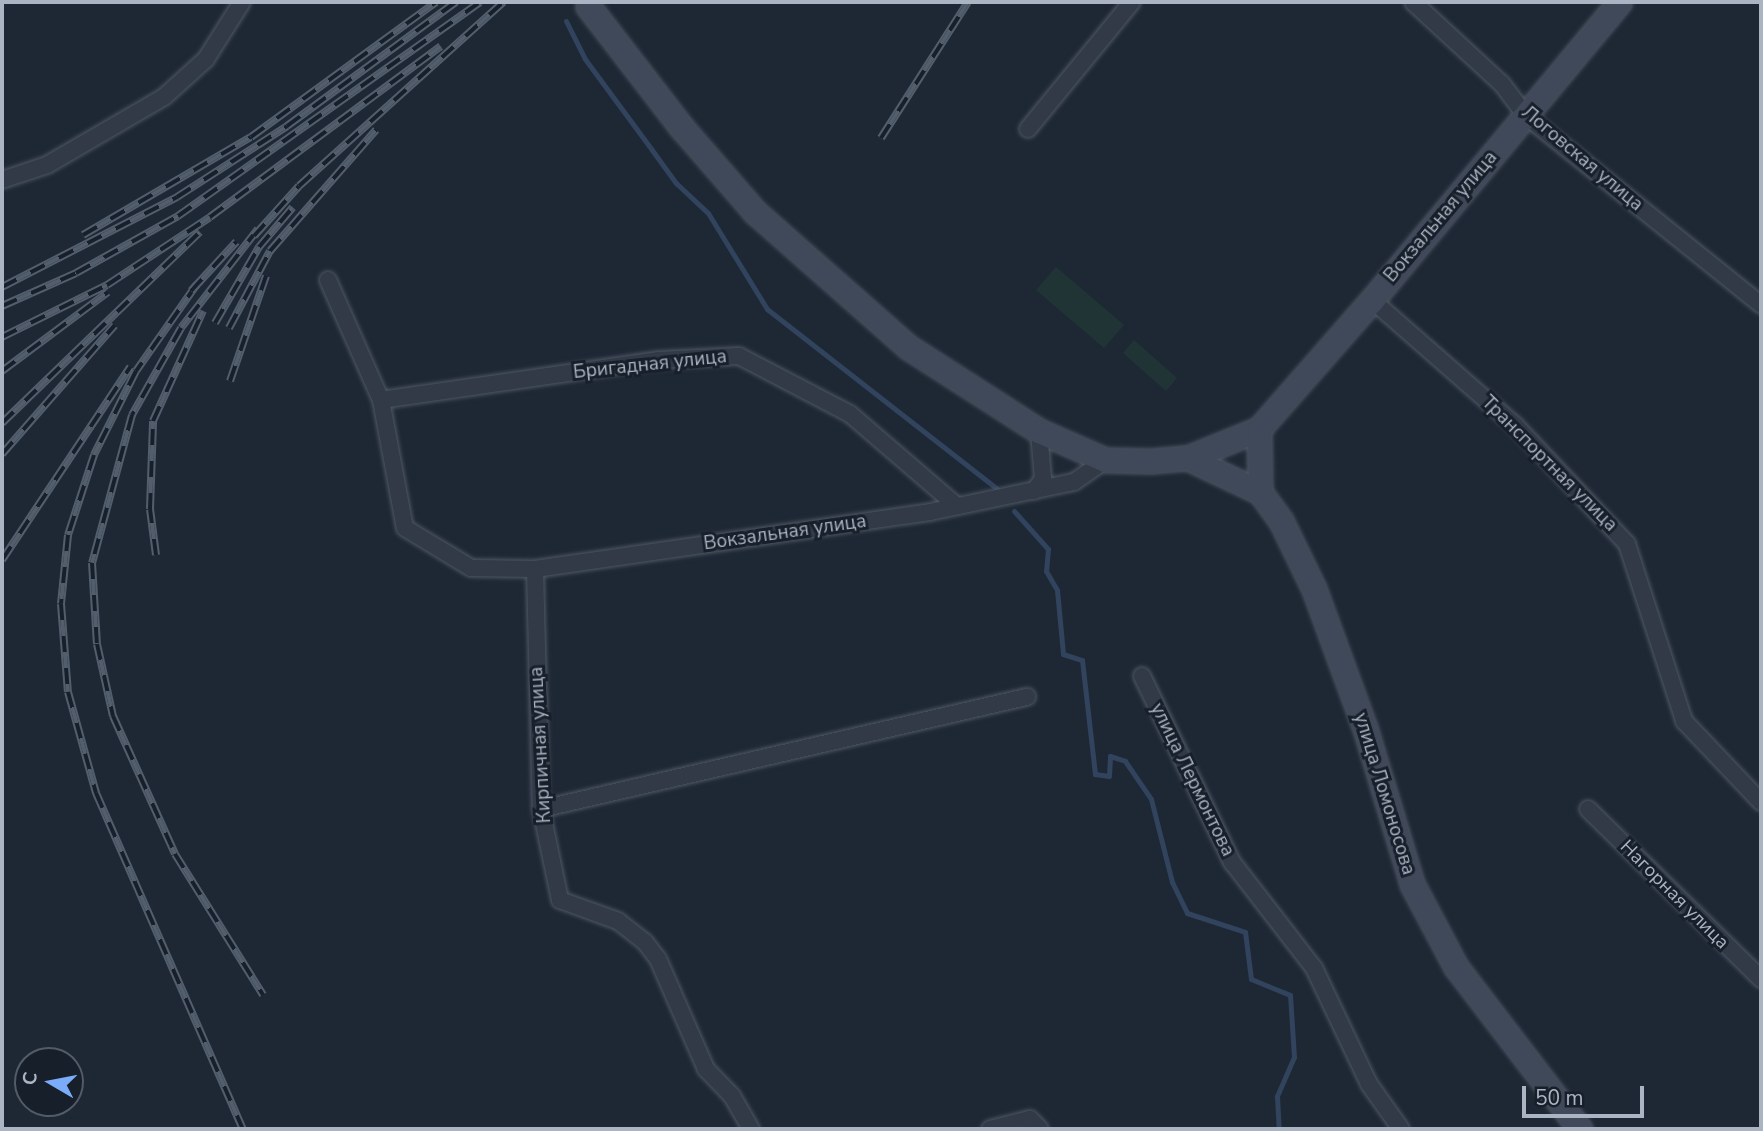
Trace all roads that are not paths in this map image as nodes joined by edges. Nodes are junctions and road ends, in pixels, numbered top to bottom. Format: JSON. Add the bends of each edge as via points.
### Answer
{"nodes":[{"id":1,"x":242,"y":2,"type":"edge"},
{"id":2,"x":1132,"y":2,"type":"edge"},
{"id":3,"x":1413,"y":2,"type":"edge"},
{"id":4,"x":1619,"y":2,"type":"edge"},
{"id":5,"x":594,"y":4,"type":"edge"},
{"id":6,"x":1525,"y":115,"type":"junction"},
{"id":7,"x":1028,"y":129,"type":"dead end"},
{"id":8,"x":2,"y":180,"type":"edge"},
{"id":9,"x":328,"y":279,"type":"dead end"},
{"id":10,"x":1372,"y":300,"type":"junction"},
{"id":11,"x":1761,"y":305,"type":"edge"},
{"id":12,"x":381,"y":400,"type":"junction"},
{"id":13,"x":1259,"y":429,"type":"junction"},
{"id":14,"x":1039,"y":431,"type":"junction"},
{"id":15,"x":1188,"y":458,"type":"junction"},
{"id":16,"x":1105,"y":460,"type":"junction"},
{"id":17,"x":1034,"y":491,"type":"junction"},
{"id":18,"x":1260,"y":492,"type":"junction"},
{"id":19,"x":957,"y":506,"type":"junction"},
{"id":20,"x":535,"y":569,"type":"junction"},
{"id":21,"x":1142,"y":676,"type":"dead end"},
{"id":22,"x":1027,"y":697,"type":"dead end"},
{"id":23,"x":1761,"y":802,"type":"edge"},
{"id":24,"x":541,"y":809,"type":"junction"},
{"id":25,"x":1588,"y":809,"type":"dead end"},
{"id":26,"x":1761,"y":979,"type":"edge"},
{"id":27,"x":1035,"y":1124,"type":"edge"},
{"id":28,"x":751,"y":1129,"type":"edge"},
{"id":29,"x":990,"y":1129,"type":"edge"},
{"id":30,"x":1401,"y":1129,"type":"edge"},
{"id":31,"x":1580,"y":1129,"type":"edge"}],
"edges":[{"from":1,"to":8,"type":"street","via":[[206,59],[164,97],[47,165]]},
{"from":2,"to":7,"type":"street"},
{"from":3,"to":6,"type":"street","name":"Логовская улица","via":[[1502,84]]},
{"from":4,"to":6,"type":"main road","name":"Вокзальная улица"},
{"from":5,"to":14,"type":"main road","via":[[661,100],[755,212],[908,347]]},
{"from":6,"to":10,"type":"main road","name":"Вокзальная улица"},
{"from":6,"to":11,"type":"street","name":"Логовская улица"},
{"from":9,"to":12,"type":"street","name":"Вокзальная улица"},
{"from":10,"to":13,"type":"main road","name":"Вокзальная улица"},
{"from":10,"to":23,"type":"street","name":"Транспортная улица","via":[[1515,425],[1627,544],[1684,721]]},
{"from":12,"to":19,"type":"street","name":"Бригадная улица","via":[[659,360],[739,356],[850,414]]},
{"from":12,"to":20,"type":"street","name":"Вокзальная улица","via":[[405,528],[471,568]]},
{"from":13,"to":15,"type":"main road"},
{"from":13,"to":18,"type":"main road"},
{"from":14,"to":16,"type":"main road"},
{"from":14,"to":17,"type":"street","via":[[1042,479]]},
{"from":15,"to":16,"type":"main road"},
{"from":15,"to":18,"type":"main road"},
{"from":16,"to":17,"type":"street","name":"Вокзальная улица","via":[[1074,482]]},
{"from":17,"to":19,"type":"street","name":"Вокзальная улица"},
{"from":18,"to":31,"type":"main road","name":"улица Ломоносова","via":[[1281,521],[1314,589],[1365,729],[1412,884],[1456,967]]},
{"from":19,"to":20,"type":"street","name":"Вокзальная улица"},
{"from":20,"to":24,"type":"street","name":"Кирпичная улица"},
{"from":21,"to":30,"type":"street","name":"улица Лермонтова","via":[[1232,862],[1314,968],[1369,1084]]},
{"from":22,"to":24,"type":"street"},
{"from":24,"to":28,"type":"street","name":"Кирпичная улица","via":[[561,900],[618,921],[645,942],[658,960],[700,1057],[722,1090],[732,1096]]},
{"from":25,"to":26,"type":"street","name":"Нагорная улица"},
{"from":27,"to":29,"type":"street"}]}
